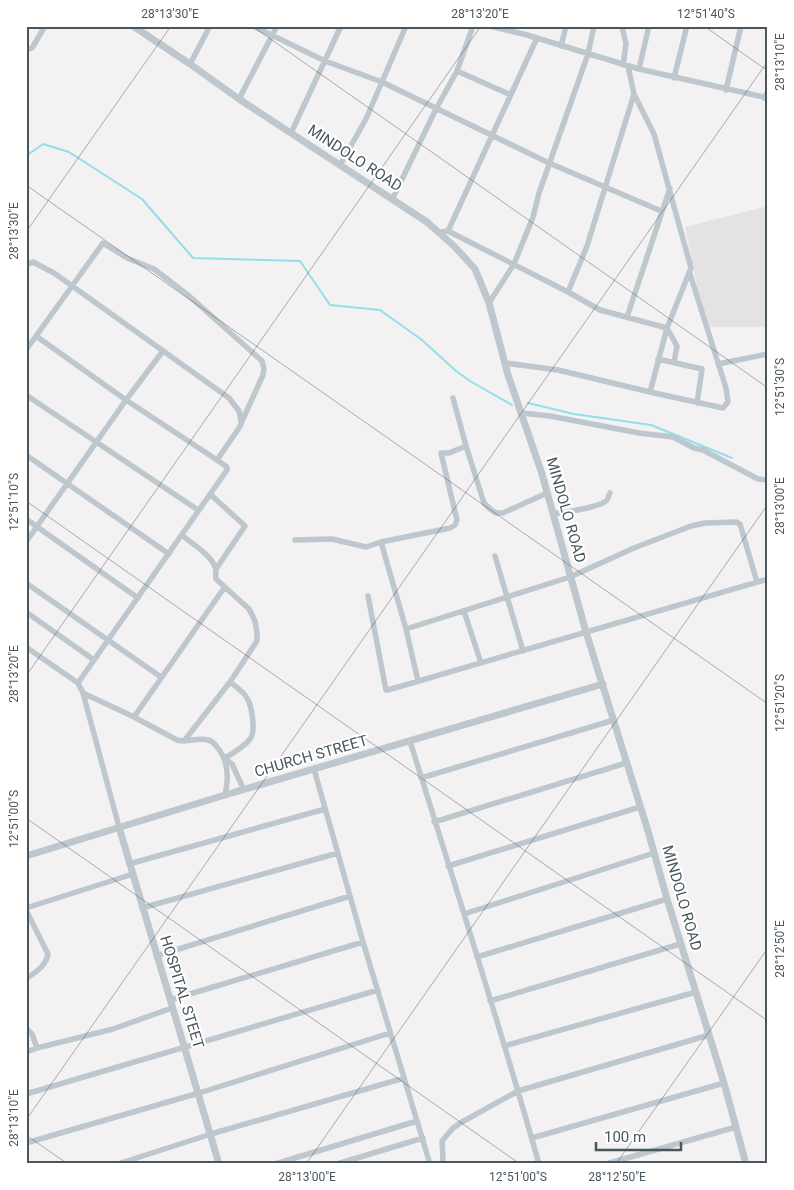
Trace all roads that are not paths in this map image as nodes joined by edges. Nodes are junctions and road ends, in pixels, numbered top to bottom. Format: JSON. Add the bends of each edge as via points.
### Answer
{"nodes":[{"id":1,"x":44,"y":26,"type":"edge"},
{"id":2,"x":133,"y":26,"type":"edge"},
{"id":3,"x":210,"y":26,"type":"edge"},
{"id":4,"x":253,"y":26,"type":"edge"},
{"id":5,"x":277,"y":26,"type":"edge"},
{"id":6,"x":341,"y":26,"type":"edge"},
{"id":7,"x":406,"y":26,"type":"edge"},
{"id":8,"x":473,"y":26,"type":"edge"},
{"id":9,"x":490,"y":26,"type":"edge"},
{"id":10,"x":529,"y":26,"type":"edge"},
{"id":11,"x":566,"y":26,"type":"edge"},
{"id":12,"x":594,"y":26,"type":"edge"},
{"id":13,"x":622,"y":26,"type":"edge"},
{"id":14,"x":649,"y":26,"type":"edge"},
{"id":15,"x":687,"y":26,"type":"edge"},
{"id":16,"x":741,"y":26,"type":"edge"},
{"id":17,"x":143,"y":29,"type":"edge"},
{"id":18,"x":273,"y":35,"type":"junction"},
{"id":19,"x":527,"y":35,"type":"junction"},
{"id":20,"x":537,"y":38,"type":"junction"},
{"id":21,"x":561,"y":46,"type":"junction"},
{"id":22,"x":26,"y":50,"type":"edge"},
{"id":23,"x":588,"y":54,"type":"junction"},
{"id":24,"x":325,"y":61,"type":"junction"},
{"id":25,"x":190,"y":64,"type":"junction"},
{"id":26,"x":625,"y":65,"type":"junction"},
{"id":27,"x":639,"y":69,"type":"junction"},
{"id":28,"x":457,"y":71,"type":"junction"},
{"id":29,"x":674,"y":78,"type":"junction"},
{"id":30,"x":382,"y":82,"type":"junction"},
{"id":31,"x":726,"y":90,"type":"junction"},
{"id":32,"x":768,"y":91,"type":"edge"},
{"id":33,"x":634,"y":94,"type":"junction"},
{"id":34,"x":511,"y":95,"type":"junction"},
{"id":35,"x":766,"y":98,"type":"edge"},
{"id":36,"x":239,"y":99,"type":"junction"},
{"id":37,"x":436,"y":109,"type":"junction"},
{"id":38,"x":291,"y":133,"type":"junction"},
{"id":39,"x":492,"y":135,"type":"junction"},
{"id":40,"x":549,"y":163,"type":"junction"},
{"id":41,"x":340,"y":164,"type":"junction"},
{"id":42,"x":605,"y":188,"type":"junction"},
{"id":43,"x":670,"y":188,"type":"junction"},
{"id":44,"x":392,"y":200,"type":"junction"},
{"id":45,"x":661,"y":211,"type":"junction"},
{"id":46,"x":444,"y":232,"type":"junction"},
{"id":47,"x":26,"y":256,"type":"edge"},
{"id":48,"x":28,"y":264,"type":"edge"},
{"id":49,"x":514,"y":264,"type":"junction"},
{"id":50,"x":690,"y":274,"type":"junction"},
{"id":51,"x":72,"y":285,"type":"junction"},
{"id":52,"x":568,"y":292,"type":"junction"},
{"id":53,"x":489,"y":303,"type":"junction"},
{"id":54,"x":627,"y":317,"type":"junction"},
{"id":55,"x":667,"y":328,"type":"junction"},
{"id":56,"x":36,"y":336,"type":"junction"},
{"id":57,"x":26,"y":350,"type":"edge"},
{"id":58,"x":163,"y":351,"type":"junction"},
{"id":59,"x":768,"y":354,"type":"edge"},
{"id":60,"x":658,"y":359,"type":"junction"},
{"id":61,"x":674,"y":362,"type":"junction"},
{"id":62,"x":505,"y":363,"type":"junction"},
{"id":63,"x":718,"y":364,"type":"junction"},
{"id":64,"x":650,"y":392,"type":"junction"},
{"id":65,"x":26,"y":395,"type":"edge"},
{"id":66,"x":453,"y":398,"type":"dead end"},
{"id":67,"x":126,"y":400,"type":"junction"},
{"id":68,"x":697,"y":403,"type":"junction"},
{"id":69,"x":520,"y":413,"type":"junction"},
{"id":70,"x":241,"y":421,"type":"junction"},
{"id":71,"x":96,"y":442,"type":"junction"},
{"id":72,"x":466,"y":446,"type":"junction"},
{"id":73,"x":26,"y":455,"type":"edge"},
{"id":74,"x":217,"y":460,"type":"junction"},
{"id":75,"x":768,"y":480,"type":"edge"},
{"id":76,"x":67,"y":484,"type":"junction"},
{"id":77,"x":547,"y":493,"type":"junction"},
{"id":78,"x":610,"y":493,"type":"dead end"},
{"id":79,"x":210,"y":494,"type":"junction"},
{"id":80,"x":198,"y":510,"type":"junction"},
{"id":81,"x":553,"y":514,"type":"junction"},
{"id":82,"x":26,"y":519,"type":"edge"},
{"id":83,"x":37,"y":526,"type":"junction"},
{"id":84,"x":182,"y":536,"type":"junction"},
{"id":85,"x":295,"y":540,"type":"dead end"},
{"id":86,"x":26,"y":542,"type":"edge"},
{"id":87,"x":381,"y":542,"type":"junction"},
{"id":88,"x":169,"y":554,"type":"junction"},
{"id":89,"x":495,"y":556,"type":"dead end"},
{"id":90,"x":216,"y":569,"type":"junction"},
{"id":91,"x":570,"y":577,"type":"junction"},
{"id":92,"x":768,"y":579,"type":"edge"},
{"id":93,"x":757,"y":582,"type":"junction"},
{"id":94,"x":26,"y":583,"type":"edge"},
{"id":95,"x":224,"y":588,"type":"junction"},
{"id":96,"x":368,"y":596,"type":"dead end"},
{"id":97,"x":507,"y":596,"type":"junction"},
{"id":98,"x":138,"y":598,"type":"junction"},
{"id":99,"x":464,"y":611,"type":"junction"},
{"id":100,"x":26,"y":612,"type":"edge"},
{"id":101,"x":406,"y":629,"type":"junction"},
{"id":102,"x":586,"y":632,"type":"junction"},
{"id":103,"x":108,"y":639,"type":"junction"},
{"id":104,"x":26,"y":647,"type":"edge"},
{"id":105,"x":523,"y":651,"type":"junction"},
{"id":106,"x":94,"y":660,"type":"junction"},
{"id":107,"x":481,"y":663,"type":"junction"},
{"id":108,"x":161,"y":677,"type":"junction"},
{"id":109,"x":418,"y":681,"type":"junction"},
{"id":110,"x":230,"y":682,"type":"junction"},
{"id":111,"x":78,"y":683,"type":"junction"},
{"id":112,"x":603,"y":684,"type":"junction"},
{"id":113,"x":83,"y":693,"type":"junction"},
{"id":114,"x":134,"y":717,"type":"junction"},
{"id":115,"x":614,"y":720,"type":"junction"},
{"id":116,"x":184,"y":741,"type":"junction"},
{"id":117,"x":410,"y":742,"type":"junction"},
{"id":118,"x":225,"y":759,"type":"junction"},
{"id":119,"x":626,"y":763,"type":"junction"},
{"id":120,"x":314,"y":769,"type":"junction"},
{"id":121,"x":421,"y":778,"type":"junction"},
{"id":122,"x":244,"y":790,"type":"junction"},
{"id":123,"x":225,"y":795,"type":"junction"},
{"id":124,"x":640,"y":807,"type":"junction"},
{"id":125,"x":325,"y":809,"type":"junction"},
{"id":126,"x":434,"y":822,"type":"junction"},
{"id":127,"x":119,"y":827,"type":"junction"},
{"id":128,"x":338,"y":853,"type":"junction"},
{"id":129,"x":654,"y":853,"type":"junction"},
{"id":130,"x":26,"y":856,"type":"edge"},
{"id":131,"x":129,"y":864,"type":"junction"},
{"id":132,"x":448,"y":866,"type":"junction"},
{"id":133,"x":132,"y":874,"type":"junction"},
{"id":134,"x":350,"y":896,"type":"junction"},
{"id":135,"x":667,"y":900,"type":"junction"},
{"id":136,"x":142,"y":908,"type":"junction"},
{"id":137,"x":26,"y":909,"type":"edge"},
{"id":138,"x":464,"y":914,"type":"junction"},
{"id":139,"x":363,"y":942,"type":"junction"},
{"id":140,"x":680,"y":944,"type":"junction"},
{"id":141,"x":156,"y":956,"type":"junction"},
{"id":142,"x":476,"y":957,"type":"junction"},
{"id":143,"x":26,"y":978,"type":"edge"},
{"id":144,"x":378,"y":990,"type":"junction"},
{"id":145,"x":696,"y":992,"type":"junction"},
{"id":146,"x":170,"y":1000,"type":"junction"},
{"id":147,"x":490,"y":1001,"type":"junction"},
{"id":148,"x":172,"y":1008,"type":"junction"},
{"id":149,"x":26,"y":1028,"type":"edge"},
{"id":150,"x":390,"y":1033,"type":"junction"},
{"id":151,"x":709,"y":1036,"type":"junction"},
{"id":152,"x":504,"y":1046,"type":"junction"},
{"id":153,"x":37,"y":1048,"type":"junction"},
{"id":154,"x":185,"y":1048,"type":"junction"},
{"id":155,"x":26,"y":1052,"type":"edge"},
{"id":156,"x":404,"y":1078,"type":"junction"},
{"id":157,"x":724,"y":1083,"type":"junction"},
{"id":158,"x":518,"y":1091,"type":"junction"},
{"id":159,"x":199,"y":1092,"type":"junction"},
{"id":160,"x":26,"y":1094,"type":"edge"},
{"id":161,"x":417,"y":1121,"type":"junction"},
{"id":162,"x":736,"y":1126,"type":"junction"},
{"id":163,"x":211,"y":1134,"type":"junction"},
{"id":164,"x":423,"y":1138,"type":"junction"},
{"id":165,"x":532,"y":1138,"type":"junction"},
{"id":166,"x":26,"y":1143,"type":"edge"},
{"id":167,"x":118,"y":1164,"type":"edge"},
{"id":168,"x":219,"y":1164,"type":"edge"},
{"id":169,"x":275,"y":1164,"type":"edge"},
{"id":170,"x":337,"y":1164,"type":"edge"},
{"id":171,"x":430,"y":1164,"type":"edge"},
{"id":172,"x":441,"y":1164,"type":"edge"},
{"id":173,"x":539,"y":1164,"type":"edge"},
{"id":174,"x":606,"y":1164,"type":"edge"},
{"id":175,"x":746,"y":1164,"type":"edge"}],
"edges":[{"from":1,"to":22,"type":"street","via":[[32,48]]},
{"from":2,"to":17,"type":"street","name":"MINDOLO ROAD"},
{"from":3,"to":25,"type":"street"},
{"from":4,"to":18,"type":"street"},
{"from":5,"to":18,"type":"street"},
{"from":6,"to":24,"type":"street"},
{"from":7,"to":30,"type":"street"},
{"from":8,"to":28,"type":"street"},
{"from":9,"to":19,"type":"street"},
{"from":10,"to":19,"type":"street"},
{"from":11,"to":21,"type":"street"},
{"from":12,"to":23,"type":"street"},
{"from":13,"to":26,"type":"street","via":[[626,44]]},
{"from":14,"to":27,"type":"street"},
{"from":15,"to":29,"type":"street"},
{"from":16,"to":31,"type":"street"},
{"from":17,"to":25,"type":"street","name":"MINDOLO ROAD"},
{"from":18,"to":24,"type":"street"},
{"from":18,"to":36,"type":"street"},
{"from":19,"to":20,"type":"street"},
{"from":20,"to":21,"type":"street"},
{"from":20,"to":34,"type":"street"},
{"from":21,"to":23,"type":"street"},
{"from":23,"to":26,"type":"street"},
{"from":23,"to":40,"type":"street"},
{"from":24,"to":30,"type":"street"},
{"from":24,"to":38,"type":"street"},
{"from":25,"to":36,"type":"street","name":"MINDOLO ROAD"},
{"from":26,"to":27,"type":"street"},
{"from":26,"to":33,"type":"street"},
{"from":27,"to":29,"type":"street"},
{"from":28,"to":34,"type":"street"},
{"from":28,"to":37,"type":"street"},
{"from":29,"to":31,"type":"street"},
{"from":30,"to":37,"type":"street"},
{"from":30,"to":41,"type":"street","via":[[360,131]]},
{"from":31,"to":35,"type":"street"},
{"from":32,"to":35,"type":"street"},
{"from":33,"to":42,"type":"street"},
{"from":33,"to":43,"type":"street","via":[[654,134]]},
{"from":34,"to":39,"type":"street"},
{"from":36,"to":38,"type":"street","name":"MINDOLO ROAD"},
{"from":37,"to":39,"type":"street"},
{"from":37,"to":44,"type":"street"},
{"from":38,"to":41,"type":"street","name":"MINDOLO ROAD"},
{"from":39,"to":40,"type":"street"},
{"from":39,"to":46,"type":"street"},
{"from":40,"to":42,"type":"street"},
{"from":40,"to":49,"type":"street","via":[[533,217]]},
{"from":41,"to":44,"type":"street","name":"MINDOLO ROAD"},
{"from":42,"to":45,"type":"street"},
{"from":42,"to":52,"type":"street","via":[[588,246]]},
{"from":43,"to":45,"type":"street"},
{"from":43,"to":50,"type":"street","via":[[691,263]]},
{"from":44,"to":46,"type":"street","name":"MINDOLO ROAD"},
{"from":45,"to":54,"type":"street"},
{"from":46,"to":49,"type":"street"},
{"from":46,"to":53,"type":"street","name":"MINDOLO ROAD","via":[[475,269]]},
{"from":47,"to":48,"type":"street"},
{"from":48,"to":51,"type":"street","via":[[38,264]]},
{"from":49,"to":52,"type":"street"},
{"from":49,"to":53,"type":"street"},
{"from":50,"to":55,"type":"street"},
{"from":50,"to":63,"type":"street"},
{"from":51,"to":56,"type":"street"},
{"from":51,"to":58,"type":"street"},
{"from":51,"to":70,"type":"street","via":[[103,243],[154,269],[188,295],[262,361],[263,375]]},
{"from":52,"to":54,"type":"street","via":[[600,310]]},
{"from":53,"to":62,"type":"street","name":"MINDOLO ROAD"},
{"from":54,"to":55,"type":"street"},
{"from":55,"to":60,"type":"street"},
{"from":55,"to":61,"type":"street","via":[[677,346]]},
{"from":56,"to":57,"type":"street"},
{"from":56,"to":67,"type":"street"},
{"from":58,"to":67,"type":"street"},
{"from":58,"to":70,"type":"street","via":[[229,398],[239,411]]},
{"from":59,"to":63,"type":"street"},
{"from":60,"to":61,"type":"street"},
{"from":60,"to":64,"type":"street"},
{"from":61,"to":68,"type":"street","via":[[702,370]]},
{"from":62,"to":64,"type":"street","via":[[558,370]]},
{"from":62,"to":69,"type":"street","name":"MINDOLO ROAD"},
{"from":63,"to":68,"type":"street","via":[[726,388],[726,406]]},
{"from":64,"to":68,"type":"street"},
{"from":65,"to":71,"type":"street"},
{"from":66,"to":72,"type":"street"},
{"from":67,"to":71,"type":"street"},
{"from":67,"to":74,"type":"street"},
{"from":69,"to":75,"type":"street","via":[[673,437],[758,479]]},
{"from":69,"to":77,"type":"street","name":"MINDOLO ROAD"},
{"from":70,"to":74,"type":"street"},
{"from":71,"to":76,"type":"street"},
{"from":71,"to":80,"type":"street"},
{"from":72,"to":77,"type":"street","via":[[484,503],[490,510],[503,513]]},
{"from":72,"to":87,"type":"street","via":[[441,453],[458,520],[455,525]]},
{"from":73,"to":76,"type":"street"},
{"from":74,"to":79,"type":"street","via":[[228,468]]},
{"from":76,"to":83,"type":"street"},
{"from":76,"to":88,"type":"street"},
{"from":77,"to":81,"type":"street","name":"MINDOLO ROAD"},
{"from":78,"to":81,"type":"street","via":[[604,502]]},
{"from":79,"to":80,"type":"street"},
{"from":79,"to":90,"type":"street","via":[[245,526]]},
{"from":80,"to":84,"type":"street"},
{"from":81,"to":91,"type":"street","name":"MINDOLO ROAD"},
{"from":82,"to":83,"type":"street"},
{"from":83,"to":86,"type":"street"},
{"from":83,"to":98,"type":"street"},
{"from":84,"to":88,"type":"street"},
{"from":84,"to":90,"type":"street"},
{"from":85,"to":87,"type":"street","via":[[332,539],[366,547]]},
{"from":87,"to":101,"type":"street"},
{"from":88,"to":98,"type":"street"},
{"from":89,"to":97,"type":"street"},
{"from":90,"to":95,"type":"street","via":[[216,579]]},
{"from":91,"to":93,"type":"street","via":[[692,526],[736,522],[740,524]]},
{"from":91,"to":97,"type":"street"},
{"from":91,"to":102,"type":"street","name":"MINDOLO ROAD"},
{"from":92,"to":93,"type":"street"},
{"from":93,"to":102,"type":"street"},
{"from":94,"to":103,"type":"street"},
{"from":95,"to":108,"type":"street"},
{"from":95,"to":110,"type":"street","via":[[249,609],[257,632],[257,641]]},
{"from":96,"to":109,"type":"street","via":[[386,690]]},
{"from":97,"to":99,"type":"street"},
{"from":97,"to":105,"type":"street"},
{"from":98,"to":103,"type":"street"},
{"from":99,"to":101,"type":"street"},
{"from":99,"to":107,"type":"street"},
{"from":100,"to":106,"type":"street"},
{"from":101,"to":109,"type":"street"},
{"from":102,"to":105,"type":"street"},
{"from":102,"to":112,"type":"street","name":"MINDOLO ROAD"},
{"from":103,"to":106,"type":"street"},
{"from":103,"to":108,"type":"street"},
{"from":104,"to":111,"type":"street"},
{"from":105,"to":107,"type":"street"},
{"from":106,"to":111,"type":"street"},
{"from":107,"to":109,"type":"street"},
{"from":108,"to":114,"type":"street"},
{"from":110,"to":116,"type":"street"},
{"from":110,"to":118,"type":"street","via":[[248,700],[253,734],[249,741]]},
{"from":111,"to":113,"type":"street"},
{"from":112,"to":115,"type":"street","name":"MINDOLO ROAD"},
{"from":112,"to":117,"type":"street","name":"CHURCH STREET"},
{"from":113,"to":114,"type":"street"},
{"from":113,"to":127,"type":"street"},
{"from":114,"to":116,"type":"street"},
{"from":115,"to":119,"type":"street","name":"MINDOLO ROAD"},
{"from":115,"to":121,"type":"street"},
{"from":116,"to":118,"type":"street","via":[[213,742]]},
{"from":117,"to":120,"type":"street","name":"CHURCH STREET"},
{"from":117,"to":121,"type":"street"},
{"from":118,"to":122,"type":"street","via":[[232,764]]},
{"from":118,"to":123,"type":"street","via":[[228,778]]},
{"from":119,"to":124,"type":"street","name":"MINDOLO ROAD"},
{"from":119,"to":126,"type":"street"},
{"from":120,"to":122,"type":"street","name":"CHURCH STREET"},
{"from":120,"to":125,"type":"street"},
{"from":121,"to":126,"type":"street"},
{"from":122,"to":123,"type":"street","name":"CHURCH STREET"},
{"from":123,"to":127,"type":"street","name":"CHURCH STREET"},
{"from":124,"to":129,"type":"street","name":"MINDOLO ROAD"},
{"from":124,"to":132,"type":"street"},
{"from":125,"to":128,"type":"street"},
{"from":125,"to":131,"type":"street"},
{"from":126,"to":132,"type":"street"},
{"from":127,"to":130,"type":"street","name":"CHURCH STREET"},
{"from":127,"to":131,"type":"street","name":"HOSPITAL STEET"},
{"from":128,"to":134,"type":"street"},
{"from":128,"to":136,"type":"street"},
{"from":129,"to":135,"type":"street","name":"MINDOLO ROAD"},
{"from":129,"to":138,"type":"street"},
{"from":131,"to":133,"type":"street","name":"HOSPITAL STEET"},
{"from":132,"to":138,"type":"street"},
{"from":133,"to":136,"type":"street","name":"HOSPITAL STEET"},
{"from":133,"to":137,"type":"street"},
{"from":134,"to":139,"type":"street"},
{"from":134,"to":141,"type":"street"},
{"from":135,"to":140,"type":"street","name":"MINDOLO ROAD"},
{"from":135,"to":142,"type":"street"},
{"from":136,"to":141,"type":"street","name":"HOSPITAL STEET"},
{"from":137,"to":143,"type":"street","via":[[48,954],[42,967]]},
{"from":138,"to":142,"type":"street"},
{"from":139,"to":144,"type":"street"},
{"from":139,"to":146,"type":"street"},
{"from":140,"to":145,"type":"street","name":"MINDOLO ROAD"},
{"from":140,"to":147,"type":"street"},
{"from":141,"to":146,"type":"street","name":"HOSPITAL STEET"},
{"from":142,"to":147,"type":"street"},
{"from":144,"to":150,"type":"street"},
{"from":144,"to":154,"type":"street"},
{"from":145,"to":151,"type":"street","name":"MINDOLO ROAD"},
{"from":145,"to":152,"type":"street"},
{"from":146,"to":148,"type":"street","name":"HOSPITAL STEET"},
{"from":147,"to":152,"type":"street"},
{"from":148,"to":153,"type":"street","via":[[113,1029]]},
{"from":148,"to":154,"type":"street","name":"HOSPITAL STEET"},
{"from":149,"to":153,"type":"street"},
{"from":150,"to":156,"type":"street"},
{"from":150,"to":159,"type":"street"},
{"from":151,"to":157,"type":"street","name":"MINDOLO ROAD"},
{"from":151,"to":158,"type":"street"},
{"from":152,"to":158,"type":"street"},
{"from":153,"to":155,"type":"street"},
{"from":154,"to":159,"type":"street","name":"HOSPITAL STEET"},
{"from":154,"to":160,"type":"street"},
{"from":156,"to":161,"type":"street"},
{"from":156,"to":163,"type":"street"},
{"from":157,"to":162,"type":"street","name":"MINDOLO ROAD"},
{"from":157,"to":165,"type":"street"},
{"from":158,"to":165,"type":"street"},
{"from":158,"to":172,"type":"street","via":[[453,1128],[442,1141]]},
{"from":159,"to":163,"type":"street","name":"HOSPITAL STEET"},
{"from":159,"to":166,"type":"street"},
{"from":161,"to":164,"type":"street"},
{"from":161,"to":169,"type":"street"},
{"from":162,"to":174,"type":"street"},
{"from":162,"to":175,"type":"street","name":"MINDOLO ROAD"},
{"from":163,"to":167,"type":"street"},
{"from":163,"to":168,"type":"street","name":"HOSPITAL STEET"},
{"from":164,"to":170,"type":"street"},
{"from":164,"to":171,"type":"street"},
{"from":165,"to":173,"type":"street"}]}
